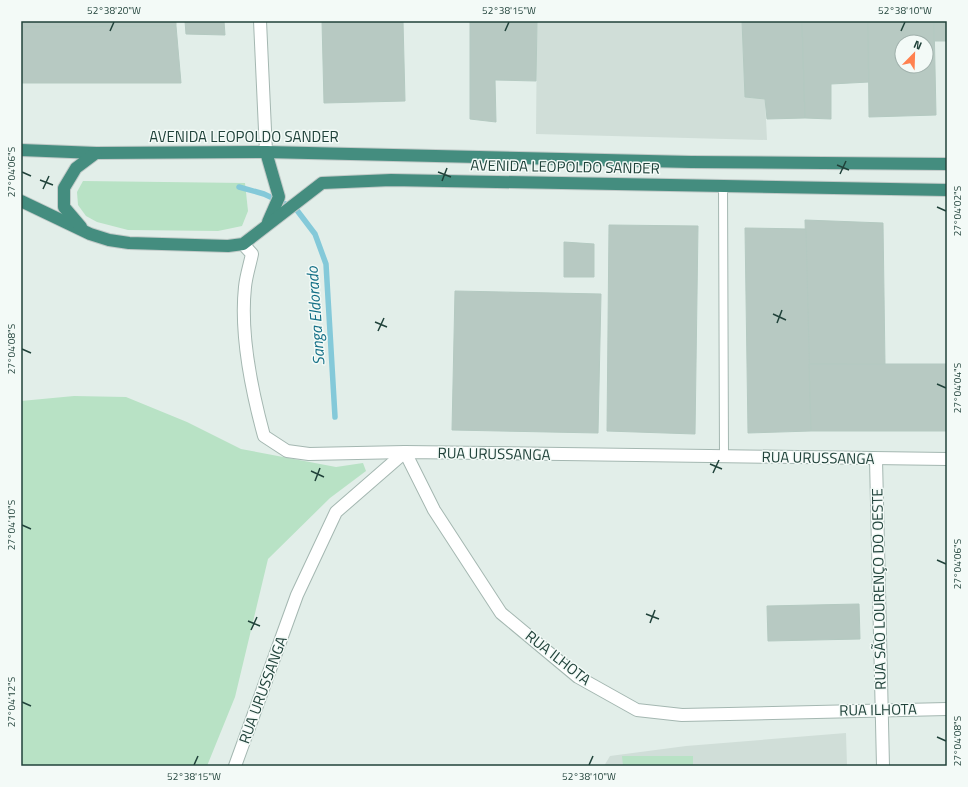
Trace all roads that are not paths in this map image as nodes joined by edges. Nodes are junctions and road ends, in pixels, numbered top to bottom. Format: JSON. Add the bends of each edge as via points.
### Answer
{"nodes":[{"id":1,"x":260,"y":21,"type":"edge"},
{"id":2,"x":21,"y":150,"type":"edge"},
{"id":3,"x":266,"y":152,"type":"junction"},
{"id":4,"x":96,"y":153,"type":"junction"},
{"id":5,"x":947,"y":164,"type":"edge"},
{"id":6,"x":723,"y":185,"type":"junction"},
{"id":7,"x":947,"y":190,"type":"edge"},
{"id":8,"x":21,"y":200,"type":"edge"},
{"id":9,"x":266,"y":225,"type":"junction"},
{"id":10,"x":90,"y":234,"type":"junction"},
{"id":11,"x":243,"y":244,"type":"junction"},
{"id":12,"x":405,"y":452,"type":"junction"},
{"id":13,"x":724,"y":457,"type":"junction"},
{"id":14,"x":876,"y":459,"type":"junction"},
{"id":15,"x":947,"y":459,"type":"edge"},
{"id":16,"x":947,"y":709,"type":"edge"},
{"id":17,"x":882,"y":710,"type":"junction"},
{"id":18,"x":235,"y":766,"type":"edge"},
{"id":19,"x":884,"y":766,"type":"edge"}],
"edges":[{"from":1,"to":3,"type":"street"},
{"from":2,"to":4,"type":"highway","name":"AVENIDA LEOPOLDO SANDER"},
{"from":3,"to":4,"type":"highway","name":"AVENIDA LEOPOLDO SANDER"},
{"from":3,"to":5,"type":"highway","name":"AVENIDA LEOPOLDO SANDER","via":[[691,162]]},
{"from":3,"to":9,"type":"highway","via":[[279,197]]},
{"from":4,"to":10,"type":"highway","via":[[76,168],[64,188],[64,206],[77,223]]},
{"from":6,"to":7,"type":"highway","name":"AVENIDA LEOPOLDO SANDER"},
{"from":6,"to":9,"type":"highway","name":"AVENIDA LEOPOLDO SANDER","via":[[391,180],[322,184]]},
{"from":6,"to":13,"type":"lane"},
{"from":8,"to":10,"type":"highway"},
{"from":9,"to":11,"type":"highway","name":"AVENIDA LEOPOLDO SANDER"},
{"from":10,"to":11,"type":"highway","via":[[129,243],[213,246]]},
{"from":11,"to":12,"type":"street","via":[[252,254],[245,287],[244,332],[264,436],[287,451],[309,454]]},
{"from":12,"to":13,"type":"street","name":"RUA URUSSANGA"},
{"from":12,"to":17,"type":"street","name":"RUA ILHOTA","via":[[434,510],[501,613],[578,677],[637,710],[682,715]]},
{"from":12,"to":18,"type":"street","name":"RUA URUSSANGA","via":[[336,512],[297,595]]},
{"from":13,"to":14,"type":"street","name":"RUA URUSSANGA"},
{"from":14,"to":15,"type":"street","name":"RUA URUSSANGA"},
{"from":14,"to":17,"type":"street","name":"RUA SÃO LOURENÇO DO OESTE"},
{"from":16,"to":17,"type":"street","name":"RUA ILHOTA"},
{"from":17,"to":19,"type":"street","name":"RUA SÃO LOURENÇO DO OESTE"}]}
